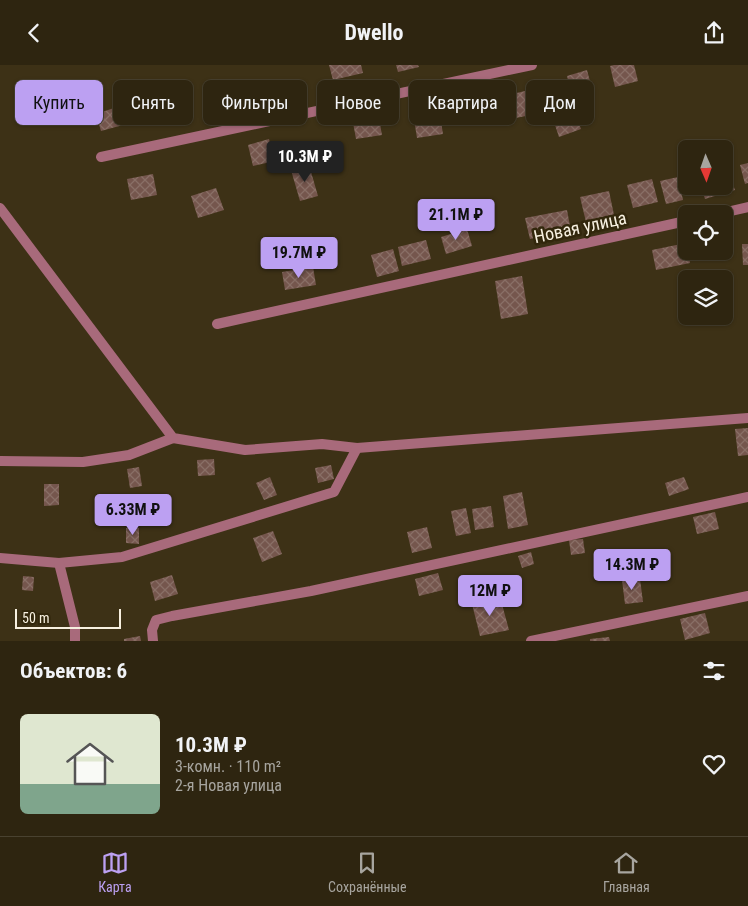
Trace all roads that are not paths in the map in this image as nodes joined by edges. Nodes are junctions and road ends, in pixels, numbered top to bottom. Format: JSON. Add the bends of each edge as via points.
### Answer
{"nodes":[{"id":1,"x":532,"y":65,"type":"edge"},
{"id":2,"x":101,"y":157,"type":"dead end"},
{"id":3,"x":748,"y":207,"type":"edge"},
{"id":4,"x":0,"y":208,"type":"edge"},
{"id":5,"x":733,"y":210,"type":"edge"},
{"id":6,"x":678,"y":223,"type":"edge"},
{"id":7,"x":218,"y":324,"type":"dead end"},
{"id":8,"x":748,"y":417,"type":"edge"},
{"id":9,"x":174,"y":438,"type":"junction"},
{"id":10,"x":357,"y":448,"type":"junction"},
{"id":11,"x":0,"y":461,"type":"edge"},
{"id":12,"x":748,"y":497,"type":"edge"},
{"id":13,"x":0,"y":558,"type":"edge"},
{"id":14,"x":59,"y":563,"type":"junction"},
{"id":15,"x":748,"y":596,"type":"edge"},
{"id":16,"x":75,"y":641,"type":"edge"},
{"id":17,"x":152,"y":641,"type":"edge"},
{"id":18,"x":531,"y":641,"type":"edge"}],
"edges":[{"from":1,"to":2,"type":"street"},
{"from":3,"to":5,"type":"street"},
{"from":4,"to":9,"type":"street"},
{"from":6,"to":7,"type":"street","name":"Новая улица"},
{"from":8,"to":10,"type":"street"},
{"from":9,"to":10,"type":"street","via":[[245,450],[322,444]]},
{"from":9,"to":11,"type":"street","via":[[129,455],[83,462]]},
{"from":10,"to":14,"type":"street","via":[[334,492],[122,557]]},
{"from":12,"to":17,"type":"street","via":[[320,589],[172,616],[156,621]]},
{"from":13,"to":14,"type":"street"},
{"from":14,"to":16,"type":"street","via":[[75,627]]},
{"from":15,"to":18,"type":"street"}]}
